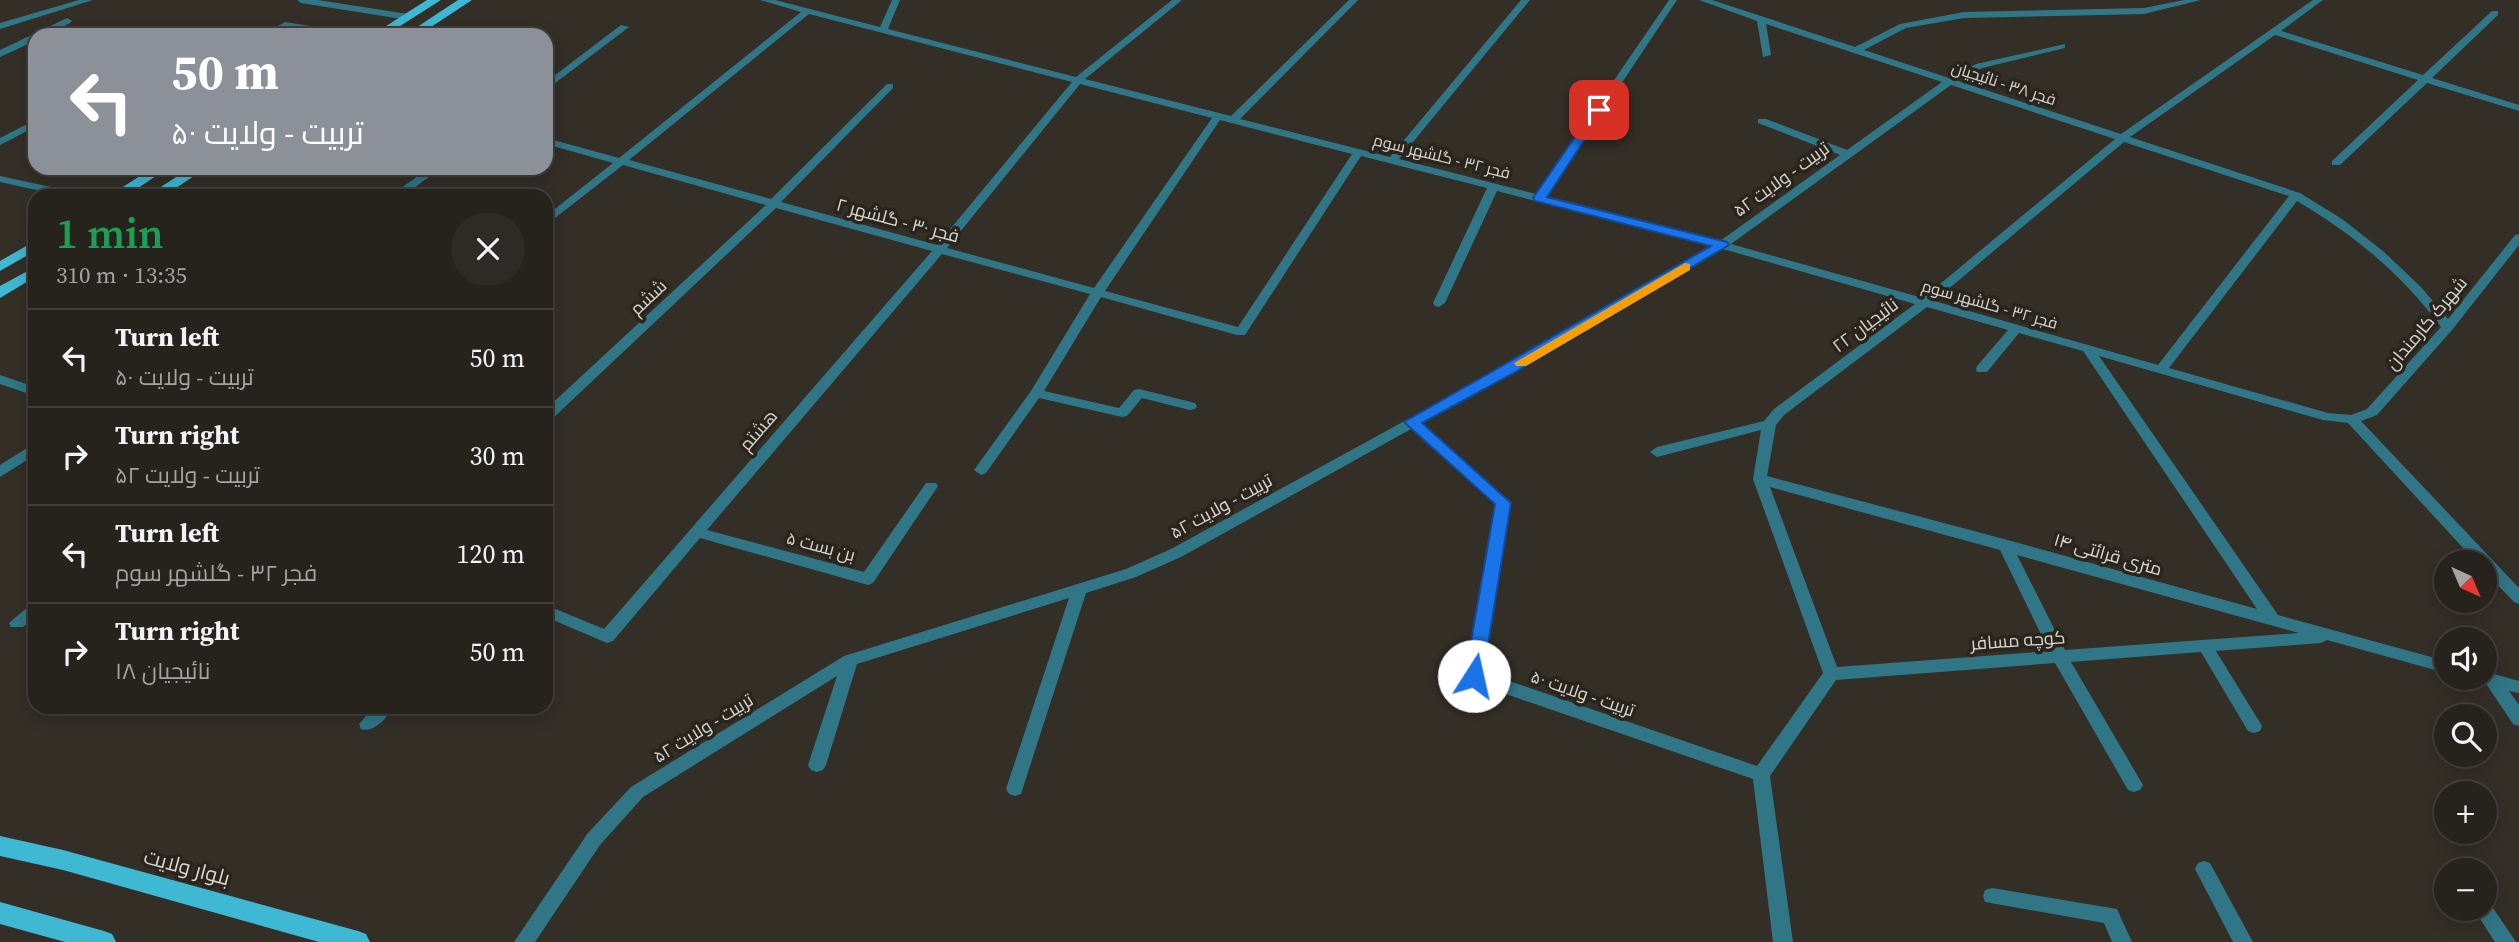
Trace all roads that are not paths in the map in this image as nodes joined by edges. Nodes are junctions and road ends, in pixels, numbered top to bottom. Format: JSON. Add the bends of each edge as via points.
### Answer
{"nodes":[{"id":1,"x":89,"y":0,"type":"edge"},
{"id":2,"x":301,"y":0,"type":"edge"},
{"id":3,"x":435,"y":0,"type":"edge"},
{"id":4,"x":467,"y":0,"type":"edge"},
{"id":5,"x":764,"y":0,"type":"edge"},
{"id":6,"x":896,"y":0,"type":"edge"},
{"id":7,"x":1178,"y":0,"type":"edge"},
{"id":8,"x":1354,"y":0,"type":"edge"},
{"id":9,"x":1526,"y":0,"type":"edge"},
{"id":10,"x":1673,"y":0,"type":"edge"},
{"id":11,"x":1703,"y":0,"type":"edge"},
{"id":12,"x":2197,"y":0,"type":"edge"},
{"id":13,"x":2319,"y":0,"type":"edge"},
{"id":14,"x":781,"y":2,"type":"edge"},
{"id":15,"x":1725,"y":3,"type":"edge"},
{"id":16,"x":808,"y":11,"type":"junction"},
{"id":17,"x":2495,"y":13,"type":"dead end"},
{"id":18,"x":408,"y":17,"type":"junction"},
{"id":19,"x":1761,"y":19,"type":"junction"},
{"id":20,"x":67,"y":22,"type":"dead end"},
{"id":21,"x":0,"y":26,"type":"edge"},
{"id":22,"x":624,"y":27,"type":"dead end"},
{"id":23,"x":54,"y":28,"type":"edge"},
{"id":24,"x":280,"y":28,"type":"edge"},
{"id":25,"x":304,"y":28,"type":"edge"},
{"id":26,"x":389,"y":28,"type":"edge"},
{"id":27,"x":422,"y":28,"type":"edge"},
{"id":28,"x":883,"y":30,"type":"junction"},
{"id":29,"x":2274,"y":32,"type":"junction"},
{"id":30,"x":28,"y":40,"type":"edge"},
{"id":31,"x":2062,"y":46,"type":"dead end"},
{"id":32,"x":1856,"y":50,"type":"junction"},
{"id":33,"x":0,"y":54,"type":"edge"},
{"id":34,"x":1766,"y":55,"type":"dead end"},
{"id":35,"x":1078,"y":80,"type":"junction"},
{"id":36,"x":2426,"y":80,"type":"junction"},
{"id":37,"x":1950,"y":81,"type":"junction"},
{"id":38,"x":553,"y":82,"type":"edge"},
{"id":39,"x":891,"y":86,"type":"dead end"},
{"id":40,"x":2519,"y":108,"type":"edge"},
{"id":41,"x":1218,"y":116,"type":"junction"},
{"id":42,"x":1233,"y":120,"type":"junction"},
{"id":43,"x":1762,"y":121,"type":"dead end"},
{"id":44,"x":28,"y":127,"type":"edge"},
{"id":45,"x":2122,"y":138,"type":"junction"},
{"id":46,"x":0,"y":142,"type":"edge"},
{"id":47,"x":553,"y":143,"type":"edge"},
{"id":48,"x":1358,"y":152,"type":"junction"},
{"id":49,"x":1847,"y":154,"type":"junction"},
{"id":50,"x":1392,"y":161,"type":"junction"},
{"id":51,"x":621,"y":162,"type":"junction"},
{"id":52,"x":2336,"y":163,"type":"dead end"},
{"id":53,"x":150,"y":175,"type":"edge"},
{"id":54,"x":188,"y":175,"type":"edge"},
{"id":55,"x":426,"y":175,"type":"edge"},
{"id":56,"x":0,"y":179,"type":"edge"},
{"id":57,"x":1493,"y":187,"type":"junction"},
{"id":58,"x":46,"y":189,"type":"edge"},
{"id":59,"x":127,"y":189,"type":"edge"},
{"id":60,"x":165,"y":189,"type":"edge"},
{"id":61,"x":406,"y":189,"type":"edge"},
{"id":62,"x":2295,"y":195,"type":"junction"},
{"id":63,"x":1539,"y":198,"type":"junction"},
{"id":64,"x":774,"y":203,"type":"junction"},
{"id":65,"x":553,"y":216,"type":"edge"},
{"id":66,"x":2519,"y":237,"type":"edge"},
{"id":67,"x":1722,"y":245,"type":"junction"},
{"id":68,"x":940,"y":249,"type":"junction"},
{"id":69,"x":28,"y":250,"type":"edge"},
{"id":70,"x":2514,"y":251,"type":"edge"},
{"id":71,"x":0,"y":267,"type":"edge"},
{"id":72,"x":28,"y":275,"type":"edge"},
{"id":73,"x":0,"y":293,"type":"edge"},
{"id":74,"x":1097,"y":293,"type":"junction"},
{"id":75,"x":1439,"y":303,"type":"dead end"},
{"id":76,"x":1924,"y":303,"type":"junction"},
{"id":77,"x":2448,"y":327,"type":"junction"},
{"id":78,"x":2016,"y":329,"type":"junction"},
{"id":79,"x":2088,"y":350,"type":"junction"},
{"id":80,"x":1982,"y":369,"type":"dead end"},
{"id":81,"x":2161,"y":370,"type":"junction"},
{"id":82,"x":0,"y":379,"type":"edge"},
{"id":83,"x":28,"y":390,"type":"edge"},
{"id":84,"x":1036,"y":393,"type":"junction"},
{"id":85,"x":1190,"y":406,"type":"dead end"},
{"id":86,"x":553,"y":410,"type":"edge"},
{"id":87,"x":2352,"y":420,"type":"junction"},
{"id":88,"x":1412,"y":422,"type":"junction"},
{"id":89,"x":1769,"y":424,"type":"junction"},
{"id":90,"x":1657,"y":452,"type":"dead end"},
{"id":91,"x":28,"y":453,"type":"edge"},
{"id":92,"x":981,"y":470,"type":"dead end"},
{"id":93,"x":0,"y":472,"type":"edge"},
{"id":94,"x":1760,"y":479,"type":"junction"},
{"id":95,"x":931,"y":486,"type":"dead end"},
{"id":96,"x":696,"y":532,"type":"junction"},
{"id":97,"x":2004,"y":544,"type":"junction"},
{"id":98,"x":2474,"y":550,"type":"edge"},
{"id":99,"x":2497,"y":575,"type":"edge"},
{"id":100,"x":1079,"y":590,"type":"junction"},
{"id":101,"x":2519,"y":598,"type":"edge"},
{"id":102,"x":28,"y":614,"type":"edge"},
{"id":103,"x":553,"y":614,"type":"edge"},
{"id":104,"x":2272,"y":619,"type":"junction"},
{"id":105,"x":17,"y":623,"type":"dead end"},
{"id":106,"x":2330,"y":636,"type":"junction"},
{"id":107,"x":2205,"y":646,"type":"junction"},
{"id":108,"x":2060,"y":657,"type":"junction"},
{"id":109,"x":850,"y":660,"type":"junction"},
{"id":110,"x":2434,"y":664,"type":"edge"},
{"id":111,"x":1831,"y":674,"type":"junction"},
{"id":112,"x":2497,"y":681,"type":"edge"},
{"id":113,"x":2519,"y":687,"type":"edge"},
{"id":114,"x":2497,"y":690,"type":"edge"},
{"id":115,"x":378,"y":714,"type":"edge"},
{"id":116,"x":2519,"y":719,"type":"edge"},
{"id":117,"x":367,"y":724,"type":"dead end"},
{"id":118,"x":2254,"y":726,"type":"dead end"},
{"id":119,"x":817,"y":765,"type":"dead end"},
{"id":120,"x":1761,"y":775,"type":"junction"},
{"id":121,"x":2134,"y":785,"type":"dead end"},
{"id":122,"x":1015,"y":789,"type":"dead end"},
{"id":123,"x":0,"y":846,"type":"edge"},
{"id":124,"x":2204,"y":869,"type":"dead end"},
{"id":125,"x":1992,"y":896,"type":"dead end"},
{"id":126,"x":0,"y":913,"type":"edge"},
{"id":127,"x":2491,"y":921,"type":"edge"},
{"id":128,"x":104,"y":942,"type":"edge"},
{"id":129,"x":358,"y":942,"type":"edge"},
{"id":130,"x":524,"y":942,"type":"edge"},
{"id":131,"x":1783,"y":942,"type":"edge"},
{"id":132,"x":2122,"y":942,"type":"edge"},
{"id":133,"x":2243,"y":942,"type":"edge"},
{"id":134,"x":2506,"y":942,"type":"edge"}],
"edges":[{"from":1,"to":21,"type":"street"},
{"from":2,"to":18,"type":"street"},
{"from":3,"to":18,"type":"main road"},
{"from":4,"to":27,"type":"main road"},
{"from":5,"to":14,"type":"street","name":"فجر ۳۲ - گلشهر سوم"},
{"from":6,"to":28,"type":"street"},
{"from":7,"to":35,"type":"street","name":"هشتم"},
{"from":8,"to":42,"type":"street"},
{"from":9,"to":50,"type":"street"},
{"from":10,"to":63,"type":"street"},
{"from":11,"to":15,"type":"street","name":"فجر ۳۸ - نائیجیان"},
{"from":12,"to":32,"type":"street","via":[[2144,11],[1964,15],[1903,26]]},
{"from":13,"to":29,"type":"street","name":"نائیجیان ۲۲"},
{"from":14,"to":16,"type":"street","name":"فجر ۳۲ - گلشهر سوم"},
{"from":15,"to":19,"type":"street","name":"فجر ۳۸ - نائیجیان"},
{"from":16,"to":28,"type":"street","name":"فجر ۳۲ - گلشهر سوم"},
{"from":16,"to":51,"type":"street"},
{"from":17,"to":36,"type":"street"},
{"from":18,"to":26,"type":"main road"},
{"from":19,"to":32,"type":"street","name":"فجر ۳۸ - نائیجیان"},
{"from":19,"to":34,"type":"street"},
{"from":20,"to":23,"type":"street"},
{"from":22,"to":38,"type":"street"},
{"from":24,"to":25,"type":"street"},
{"from":28,"to":35,"type":"street","name":"فجر ۳۲ - گلشهر سوم"},
{"from":29,"to":36,"type":"street"},
{"from":29,"to":45,"type":"street","name":"نائیجیان ۲۲"},
{"from":30,"to":33,"type":"street"},
{"from":31,"to":37,"type":"street","name":"تربیت - ولایت ۵۲","via":[[1979,66]]},
{"from":32,"to":37,"type":"street","name":"فجر ۳۸ - نائیجیان"},
{"from":35,"to":41,"type":"street","name":"فجر ۳۲ - گلشهر سوم"},
{"from":35,"to":68,"type":"street","name":"هشتم"},
{"from":36,"to":40,"type":"street"},
{"from":36,"to":52,"type":"street"},
{"from":37,"to":45,"type":"street","name":"فجر ۳۸ - نائیجیان"},
{"from":37,"to":49,"type":"street","name":"تربیت - ولایت ۵۲"},
{"from":39,"to":64,"type":"street","name":"ششم"},
{"from":41,"to":42,"type":"street","name":"فجر ۳۲ - گلشهر سوم"},
{"from":41,"to":74,"type":"street"},
{"from":42,"to":48,"type":"street","name":"فجر ۳۲ - گلشهر سوم"},
{"from":43,"to":49,"type":"street"},
{"from":44,"to":46,"type":"street"},
{"from":45,"to":62,"type":"street","name":"فجر ۳۸ - نائیجیان"},
{"from":45,"to":76,"type":"street","name":"نائیجیان ۲۲"},
{"from":47,"to":51,"type":"street","name":"فجر ۳۰ - گلشهر ۲"},
{"from":48,"to":50,"type":"street","name":"فجر ۳۲ - گلشهر سوم"},
{"from":48,"to":74,"type":"street","name":"فجر ۳۰ - گلشهر ۲","via":[[1241,332]]},
{"from":49,"to":67,"type":"street","name":"تربیت - ولایت ۵۲"},
{"from":50,"to":57,"type":"street","name":"فجر ۳۲ - گلشهر سوم"},
{"from":51,"to":64,"type":"street","name":"فجر ۳۰ - گلشهر ۲"},
{"from":51,"to":65,"type":"street"},
{"from":53,"to":59,"type":"main road"},
{"from":54,"to":60,"type":"main road"},
{"from":55,"to":61,"type":"street"},
{"from":56,"to":58,"type":"street"},
{"from":57,"to":63,"type":"street","name":"فجر ۳۲ - گلشهر سوم"},
{"from":57,"to":75,"type":"street"},
{"from":62,"to":77,"type":"street","name":"فجر ۳۸ - نائیجیان","via":[[2330,216],[2407,277]]},
{"from":62,"to":81,"type":"street"},
{"from":63,"to":67,"type":"street","name":"فجر ۳۲ - گلشهر سوم"},
{"from":64,"to":68,"type":"street","name":"فجر ۳۰ - گلشهر ۲"},
{"from":64,"to":86,"type":"street","name":"ششم"},
{"from":66,"to":70,"type":"street","name":"شهرک کارمندان"},
{"from":67,"to":76,"type":"street","name":"فجر ۳۲ - گلشهر سوم"},
{"from":67,"to":88,"type":"street","name":"تربیت - ولایت ۵۲"},
{"from":68,"to":74,"type":"street","name":"فجر ۳۰ - گلشهر ۲"},
{"from":68,"to":96,"type":"street","name":"هشتم"},
{"from":69,"to":71,"type":"main road"},
{"from":70,"to":77,"type":"street","name":"شهرک کارمندان"},
{"from":72,"to":73,"type":"main road"},
{"from":74,"to":84,"type":"street"},
{"from":76,"to":78,"type":"street","name":"فجر ۳۲ - گلشهر سوم"},
{"from":76,"to":89,"type":"street","name":"نائیجیان ۲۲"},
{"from":77,"to":87,"type":"street","name":"شهرک کارمندان","via":[[2372,412]]},
{"from":78,"to":79,"type":"street","name":"فجر ۳۲ - گلشهر سوم"},
{"from":78,"to":80,"type":"street"},
{"from":79,"to":81,"type":"street","name":"فجر ۳۲ - گلشهر سوم"},
{"from":79,"to":104,"type":"street"},
{"from":81,"to":87,"type":"street","name":"فجر ۳۲ - گلشهر سوم"},
{"from":82,"to":83,"type":"street"},
{"from":84,"to":85,"type":"street","via":[[1122,413],[1139,393]]},
{"from":84,"to":92,"type":"street"},
{"from":87,"to":98,"type":"street"},
{"from":88,"to":100,"type":"street","name":"تربیت - ولایت ۵۲","via":[[1176,553]]},
{"from":88,"to":120,"type":"street","name":"تربیت - ولایت ۵۰","via":[[1503,503],[1474,676]]},
{"from":89,"to":90,"type":"street"},
{"from":89,"to":94,"type":"street"},
{"from":91,"to":93,"type":"street"},
{"from":94,"to":97,"type":"street","name":"۱۴ متری قرائتی"},
{"from":94,"to":111,"type":"street"},
{"from":95,"to":96,"type":"street","name":"بن بست ۵","via":[[868,579]]},
{"from":96,"to":103,"type":"street","name":"هشتم","via":[[607,637]]},
{"from":97,"to":104,"type":"street","name":"۱۴ متری قرائتی"},
{"from":97,"to":108,"type":"street"},
{"from":99,"to":101,"type":"street"},
{"from":100,"to":109,"type":"street","name":"تربیت - ولایت ۵۲"},
{"from":100,"to":122,"type":"street"},
{"from":102,"to":105,"type":"street"},
{"from":104,"to":106,"type":"street","name":"۱۴ متری قرائتی"},
{"from":106,"to":107,"type":"street","name":"کوچه مسافر"},
{"from":106,"to":110,"type":"street","name":"۱۴ متری قرائتی"},
{"from":107,"to":108,"type":"street","name":"کوچه مسافر"},
{"from":107,"to":118,"type":"street"},
{"from":108,"to":111,"type":"street","name":"کوچه مسافر"},
{"from":108,"to":121,"type":"street"},
{"from":109,"to":119,"type":"street"},
{"from":109,"to":130,"type":"street","name":"تربیت - ولایت ۵۲","via":[[637,792],[594,839]]},
{"from":111,"to":120,"type":"street"},
{"from":112,"to":113,"type":"street"},
{"from":114,"to":116,"type":"street"},
{"from":115,"to":117,"type":"street"},
{"from":120,"to":131,"type":"street"},
{"from":123,"to":129,"type":"main road","name":"بلوار ولایت"},
{"from":124,"to":133,"type":"street"},
{"from":125,"to":132,"type":"street","via":[[2110,915]]},
{"from":126,"to":128,"type":"main road"},
{"from":127,"to":134,"type":"street"}]}
